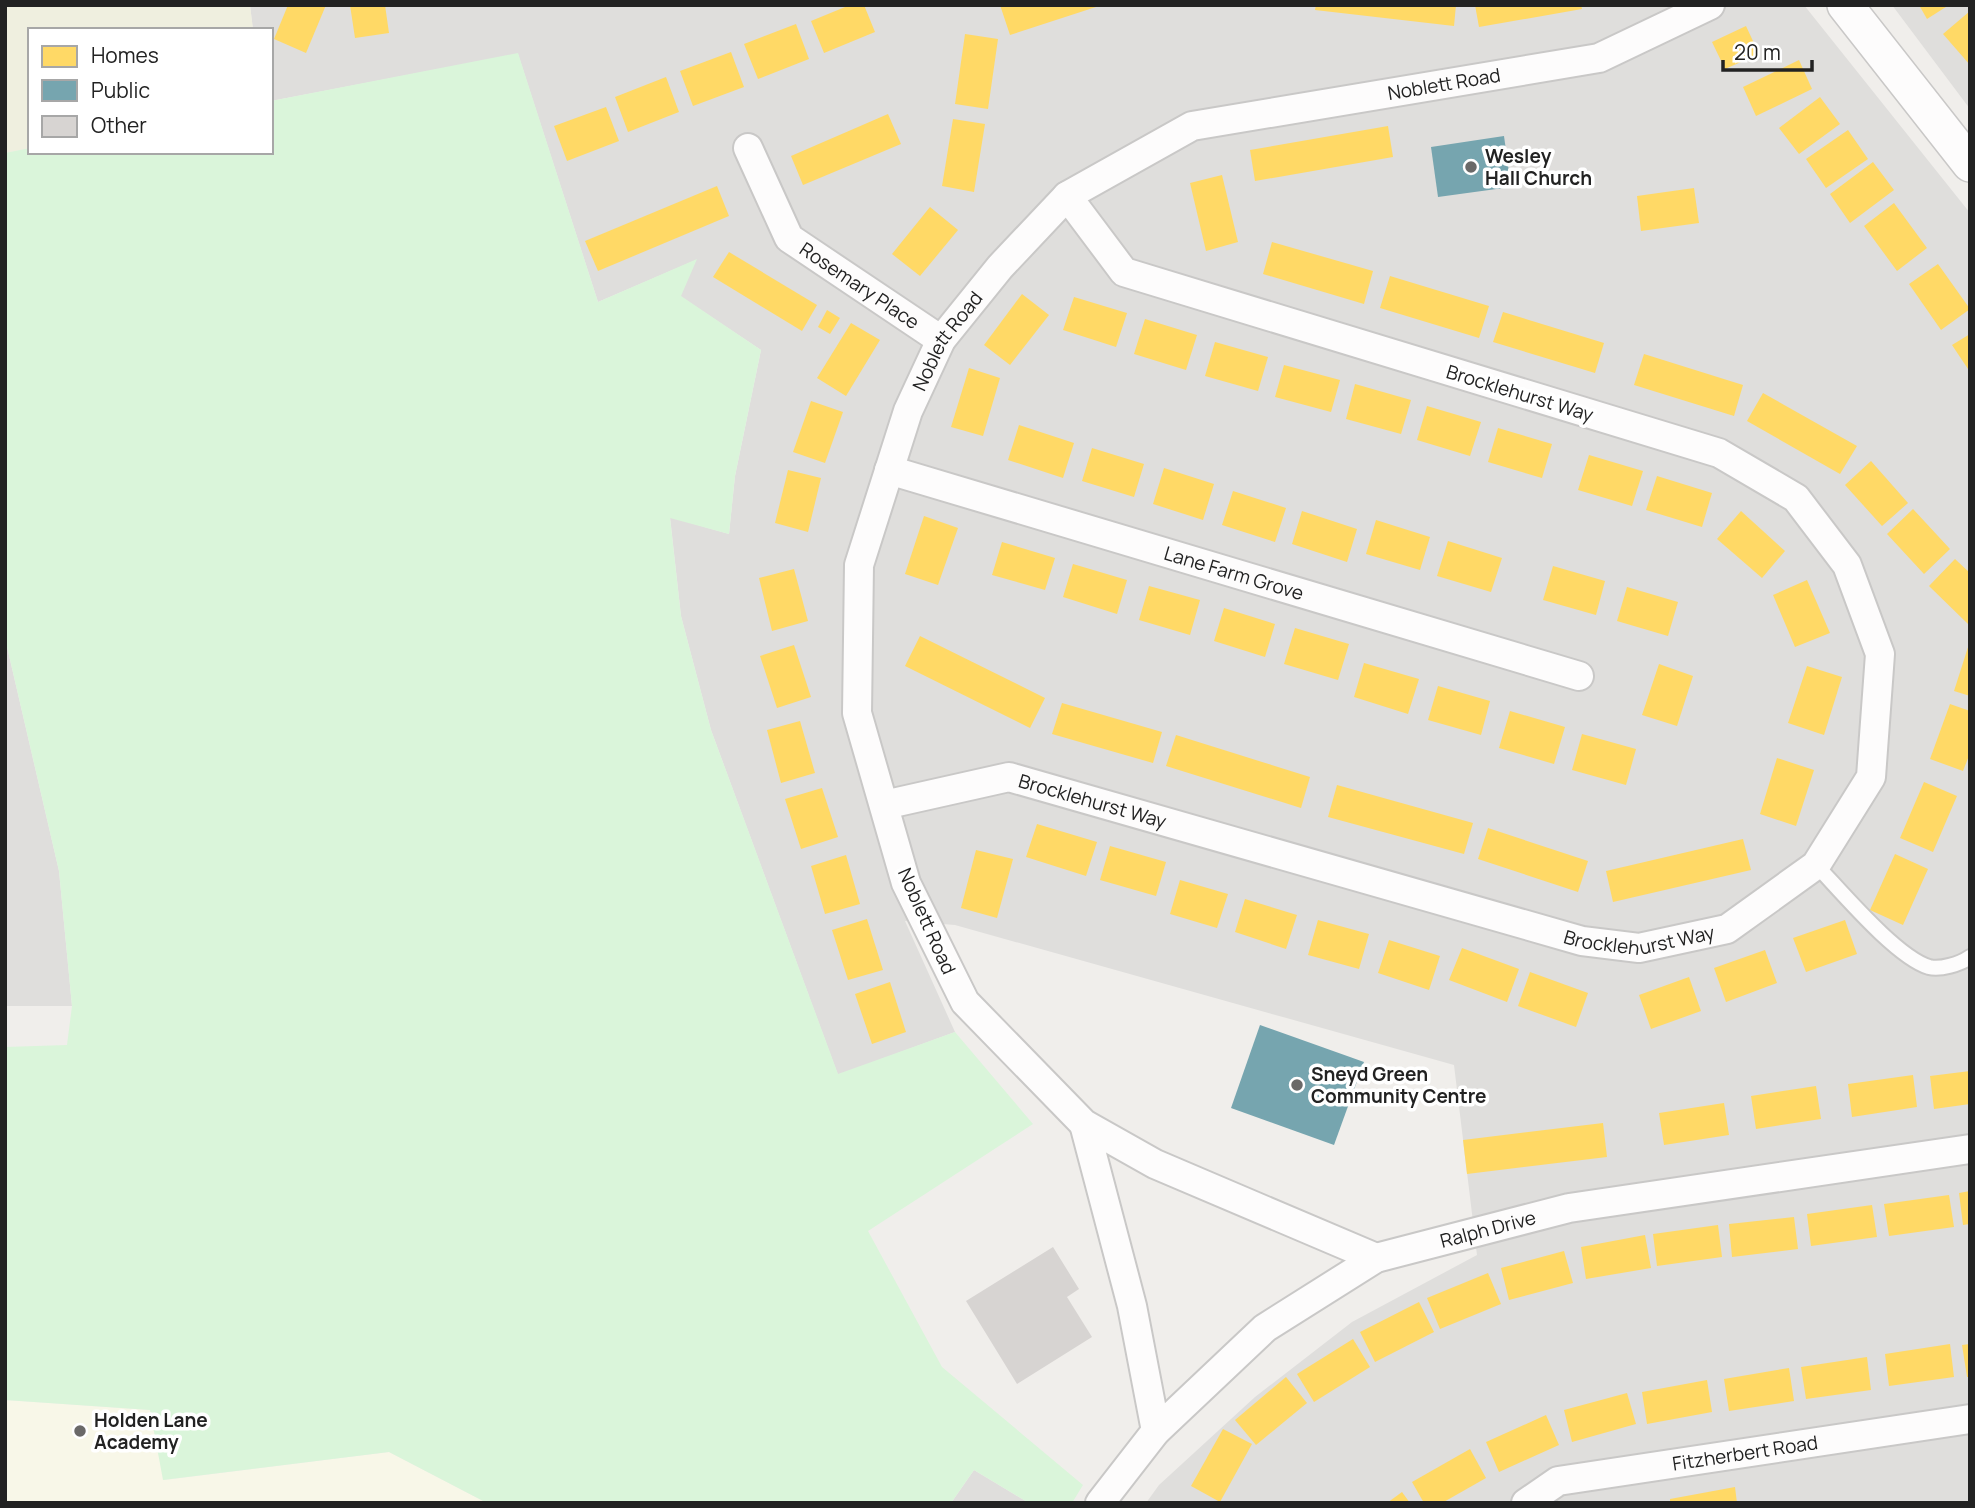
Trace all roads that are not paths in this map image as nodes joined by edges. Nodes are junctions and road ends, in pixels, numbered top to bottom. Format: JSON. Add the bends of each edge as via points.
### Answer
{"nodes":[{"id":1,"x":1710,"y":5,"type":"edge"},
{"id":2,"x":1845,"y":5,"type":"edge"},
{"id":3,"x":748,"y":148,"type":"dead end"},
{"id":4,"x":1970,"y":164,"type":"edge"},
{"id":5,"x":1067,"y":197,"type":"junction"},
{"id":6,"x":941,"y":340,"type":"junction"},
{"id":7,"x":889,"y":470,"type":"junction"},
{"id":8,"x":1579,"y":676,"type":"dead end"},
{"id":9,"x":884,"y":805,"type":"junction"},
{"id":10,"x":1816,"y":865,"type":"junction"},
{"id":11,"x":1970,"y":957,"type":"edge"},
{"id":12,"x":1084,"y":1124,"type":"junction"},
{"id":13,"x":1970,"y":1149,"type":"edge"},
{"id":14,"x":1376,"y":1258,"type":"junction"},
{"id":15,"x":1970,"y":1419,"type":"edge"},
{"id":16,"x":1156,"y":1432,"type":"junction"},
{"id":17,"x":1100,"y":1503,"type":"edge"},
{"id":18,"x":1526,"y":1503,"type":"edge"}],
"edges":[{"from":1,"to":5,"type":"street","name":"Noblett Road","via":[[1599,58],[1192,126]]},
{"from":2,"to":4,"type":"street"},
{"from":3,"to":6,"type":"street","name":"Rosemary Place","via":[[789,238]]},
{"from":5,"to":6,"type":"street","name":"Noblett Road","via":[[1000,267]]},
{"from":5,"to":10,"type":"street","name":"Brocklehurst Way","via":[[1124,272],[1718,453],[1796,498],[1847,565],[1880,654],[1871,776]]},
{"from":6,"to":7,"type":"street","name":"Noblett Road","via":[[908,411]]},
{"from":7,"to":8,"type":"street","name":"Lane Farm Grove"},
{"from":7,"to":9,"type":"street","name":"Noblett Road","via":[[859,565],[857,713]]},
{"from":9,"to":10,"type":"street","name":"Brocklehurst Way","via":[[1009,777],[1582,941],[1639,948],[1727,929]]},
{"from":9,"to":12,"type":"street","name":"Noblett Road","via":[[906,883],[965,1002]]},
{"from":10,"to":11,"type":"lane","via":[[1903,954],[1931,968],[1962,963]]},
{"from":12,"to":14,"type":"street","name":"Noblett Road","via":[[1155,1164]]},
{"from":12,"to":16,"type":"street","name":"Noblett Road","via":[[1132,1306]]},
{"from":13,"to":14,"type":"street","name":"Ralph Drive","via":[[1569,1208]]},
{"from":14,"to":16,"type":"street","name":"Ralph Drive","via":[[1265,1328]]},
{"from":15,"to":18,"type":"street","name":"Fitzherbert Road","via":[[1558,1481]]},
{"from":16,"to":17,"type":"street","name":"Ralph Drive"}]}
